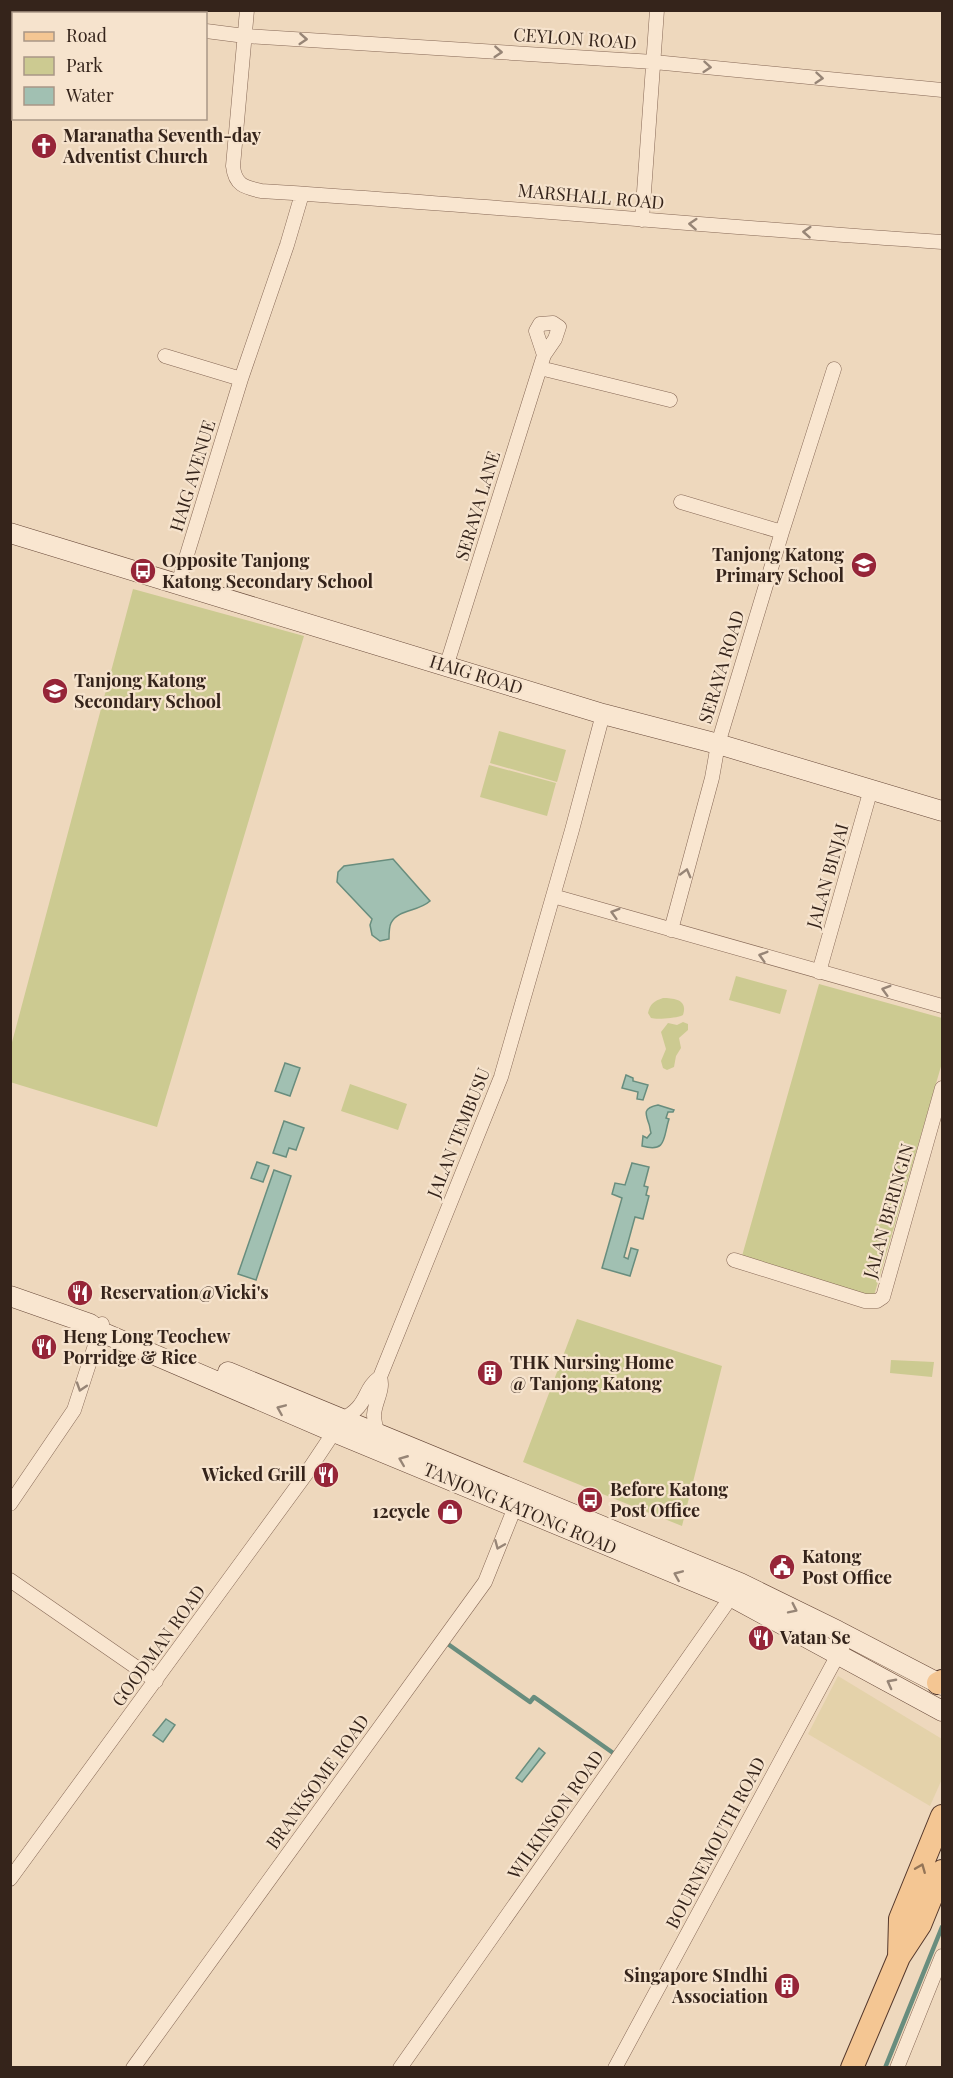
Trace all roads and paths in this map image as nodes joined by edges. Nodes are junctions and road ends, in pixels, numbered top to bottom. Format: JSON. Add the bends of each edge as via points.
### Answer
{"nodes":[{"id":1,"x":23,"y":10,"type":"edge"},
{"id":2,"x":247,"y":10,"type":"edge"},
{"id":3,"x":657,"y":10,"type":"edge"},
{"id":4,"x":48,"y":12,"type":"edge"},
{"id":5,"x":207,"y":31,"type":"edge"},
{"id":6,"x":245,"y":36,"type":"junction"},
{"id":7,"x":654,"y":62,"type":"junction"},
{"id":8,"x":942,"y":90,"type":"edge"},
{"id":9,"x":302,"y":194,"type":"junction"},
{"id":10,"x":642,"y":220,"type":"junction"},
{"id":11,"x":942,"y":242,"type":"edge"},
{"id":12,"x":165,"y":356,"type":"dead end"},
{"id":13,"x":834,"y":369,"type":"dead end"},
{"id":14,"x":241,"y":379,"type":"junction"},
{"id":15,"x":670,"y":400,"type":"dead end"},
{"id":16,"x":681,"y":502,"type":"dead end"},
{"id":17,"x":782,"y":532,"type":"junction"},
{"id":18,"x":10,"y":533,"type":"edge"},
{"id":19,"x":178,"y":584,"type":"junction"},
{"id":20,"x":446,"y":667,"type":"junction"},
{"id":21,"x":603,"y":714,"type":"junction"},
{"id":22,"x":718,"y":744,"type":"junction"},
{"id":23,"x":871,"y":789,"type":"junction"},
{"id":24,"x":942,"y":811,"type":"edge"},
{"id":25,"x":553,"y":896,"type":"junction"},
{"id":26,"x":671,"y":930,"type":"junction"},
{"id":27,"x":819,"y":972,"type":"junction"},
{"id":28,"x":942,"y":1006,"type":"edge"},
{"id":29,"x":942,"y":1088,"type":"edge"},
{"id":30,"x":734,"y":1260,"type":"dead end"},
{"id":31,"x":10,"y":1296,"type":"edge"},
{"id":32,"x":97,"y":1326,"type":"junction"},
{"id":33,"x":380,"y":1377,"type":"junction"},
{"id":34,"x":338,"y":1426,"type":"junction"},
{"id":35,"x":378,"y":1434,"type":"junction"},
{"id":36,"x":10,"y":1504,"type":"edge"},
{"id":37,"x":515,"y":1507,"type":"junction"},
{"id":38,"x":11,"y":1581,"type":"edge"},
{"id":39,"x":736,"y":1590,"type":"junction"},
{"id":40,"x":848,"y":1636,"type":"junction"},
{"id":41,"x":838,"y":1655,"type":"junction"},
{"id":42,"x":156,"y":1681,"type":"junction"},
{"id":43,"x":941,"y":1683,"type":"edge"},
{"id":44,"x":942,"y":1711,"type":"edge"},
{"id":45,"x":942,"y":1816,"type":"edge"},
{"id":46,"x":942,"y":1871,"type":"edge"},
{"id":47,"x":10,"y":1879,"type":"edge"},
{"id":48,"x":942,"y":1956,"type":"edge"},
{"id":49,"x":899,"y":1957,"type":"junction"},
{"id":50,"x":133,"y":2067,"type":"edge"},
{"id":51,"x":400,"y":2067,"type":"edge"},
{"id":52,"x":615,"y":2067,"type":"edge"},
{"id":53,"x":852,"y":2067,"type":"edge"},
{"id":54,"x":897,"y":2067,"type":"edge"}],
"edges":[{"from":1,"to":4,"type":"street"},
{"from":2,"to":6,"type":"street"},
{"from":3,"to":7,"type":"street"},
{"from":5,"to":6,"type":"street","name":"CEYLON ROAD"},
{"from":6,"to":7,"type":"street","name":"CEYLON ROAD","one_way":true},
{"from":6,"to":9,"type":"street","name":"MARSHALL ROAD","via":[[234,177],[249,189]]},
{"from":7,"to":8,"type":"street","name":"CEYLON ROAD","one_way":true},
{"from":7,"to":10,"type":"street"},
{"from":9,"to":10,"type":"street","name":"MARSHALL ROAD"},
{"from":9,"to":14,"type":"street","name":"HAIG AVENUE","via":[[258,308]]},
{"from":11,"to":10,"type":"street","name":"MARSHALL ROAD","one_way":true},
{"from":12,"to":14,"type":"street"},
{"from":13,"to":17,"type":"street","name":"SERAYA ROAD"},
{"from":14,"to":19,"type":"street","name":"HAIG AVENUE"},
{"from":15,"to":20,"type":"street","name":"SERAYA LANE","via":[[542,361]]},
{"from":16,"to":17,"type":"street"},
{"from":17,"to":22,"type":"street","name":"SERAYA ROAD"},
{"from":18,"to":19,"type":"main road","name":"HAIG ROAD"},
{"from":19,"to":20,"type":"main road","name":"HAIG ROAD"},
{"from":20,"to":21,"type":"main road","name":"HAIG ROAD"},
{"from":21,"to":22,"type":"main road","name":"HAIG ROAD"},
{"from":21,"to":25,"type":"street","name":"JALAN TEMBUSU"},
{"from":22,"to":23,"type":"main road","name":"HAIG ROAD"},
{"from":26,"to":22,"type":"street","one_way":true},
{"from":23,"to":24,"type":"main road","name":"HAIG ROAD"},
{"from":23,"to":27,"type":"street","name":"JALAN BINJAI"},
{"from":26,"to":25,"type":"street","one_way":true},
{"from":25,"to":33,"type":"street","name":"JALAN TEMBUSU","via":[[501,1077]]},
{"from":27,"to":26,"type":"street","one_way":true},
{"from":28,"to":27,"type":"street","one_way":true},
{"from":29,"to":30,"type":"street","name":"JALAN BERINGIN","via":[[883,1297],[871,1303]]},
{"from":31,"to":32,"type":"main road","name":"TANJONG KATONG ROAD"},
{"from":32,"to":34,"type":"main road","name":"TANJONG KATONG ROAD"},
{"from":32,"to":36,"type":"street","one_way":true,"via":[[74,1410]]},
{"from":33,"to":34,"type":"street","name":"GOODMAN ROAD","via":[[360,1407]]},
{"from":33,"to":35,"type":"street","via":[[382,1388],[374,1413]]},
{"from":34,"to":35,"type":"main road","name":"TANJONG KATONG ROAD"},
{"from":37,"to":34,"type":"main road","name":"TANJONG KATONG ROAD","one_way":true},
{"from":34,"to":42,"type":"street","name":"GOODMAN ROAD"},
{"from":35,"to":39,"type":"main road","name":"TANJONG KATONG ROAD"},
{"from":39,"to":37,"type":"main road","name":"TANJONG KATONG ROAD","one_way":true},
{"from":37,"to":50,"type":"street","name":"BRANKSOME ROAD","one_way":true,"via":[[485,1582]]},
{"from":38,"to":42,"type":"street"},
{"from":39,"to":40,"type":"main road","name":"TANJONG KATONG ROAD","one_way":true},
{"from":39,"to":41,"type":"main road","name":"TANJONG KATONG ROAD"},
{"from":39,"to":51,"type":"street","name":"WILKINSON ROAD"},
{"from":40,"to":41,"type":"street","name":"BOURNEMOUTH ROAD"},
{"from":40,"to":43,"type":"main road","name":"TANJONG KATONG ROAD"},
{"from":44,"to":41,"type":"main road","name":"TANJONG KATONG ROAD","one_way":true},
{"from":41,"to":52,"type":"street","name":"BOURNEMOUTH ROAD"},
{"from":42,"to":47,"type":"street","name":"GOODMAN ROAD"},
{"from":49,"to":45,"type":"main road","one_way":true,"via":[[900,1919]]},
{"from":46,"to":49,"type":"main road","via":[[920,1925]]},
{"from":48,"to":54,"type":"street"},
{"from":49,"to":53,"type":"main road"}]}
